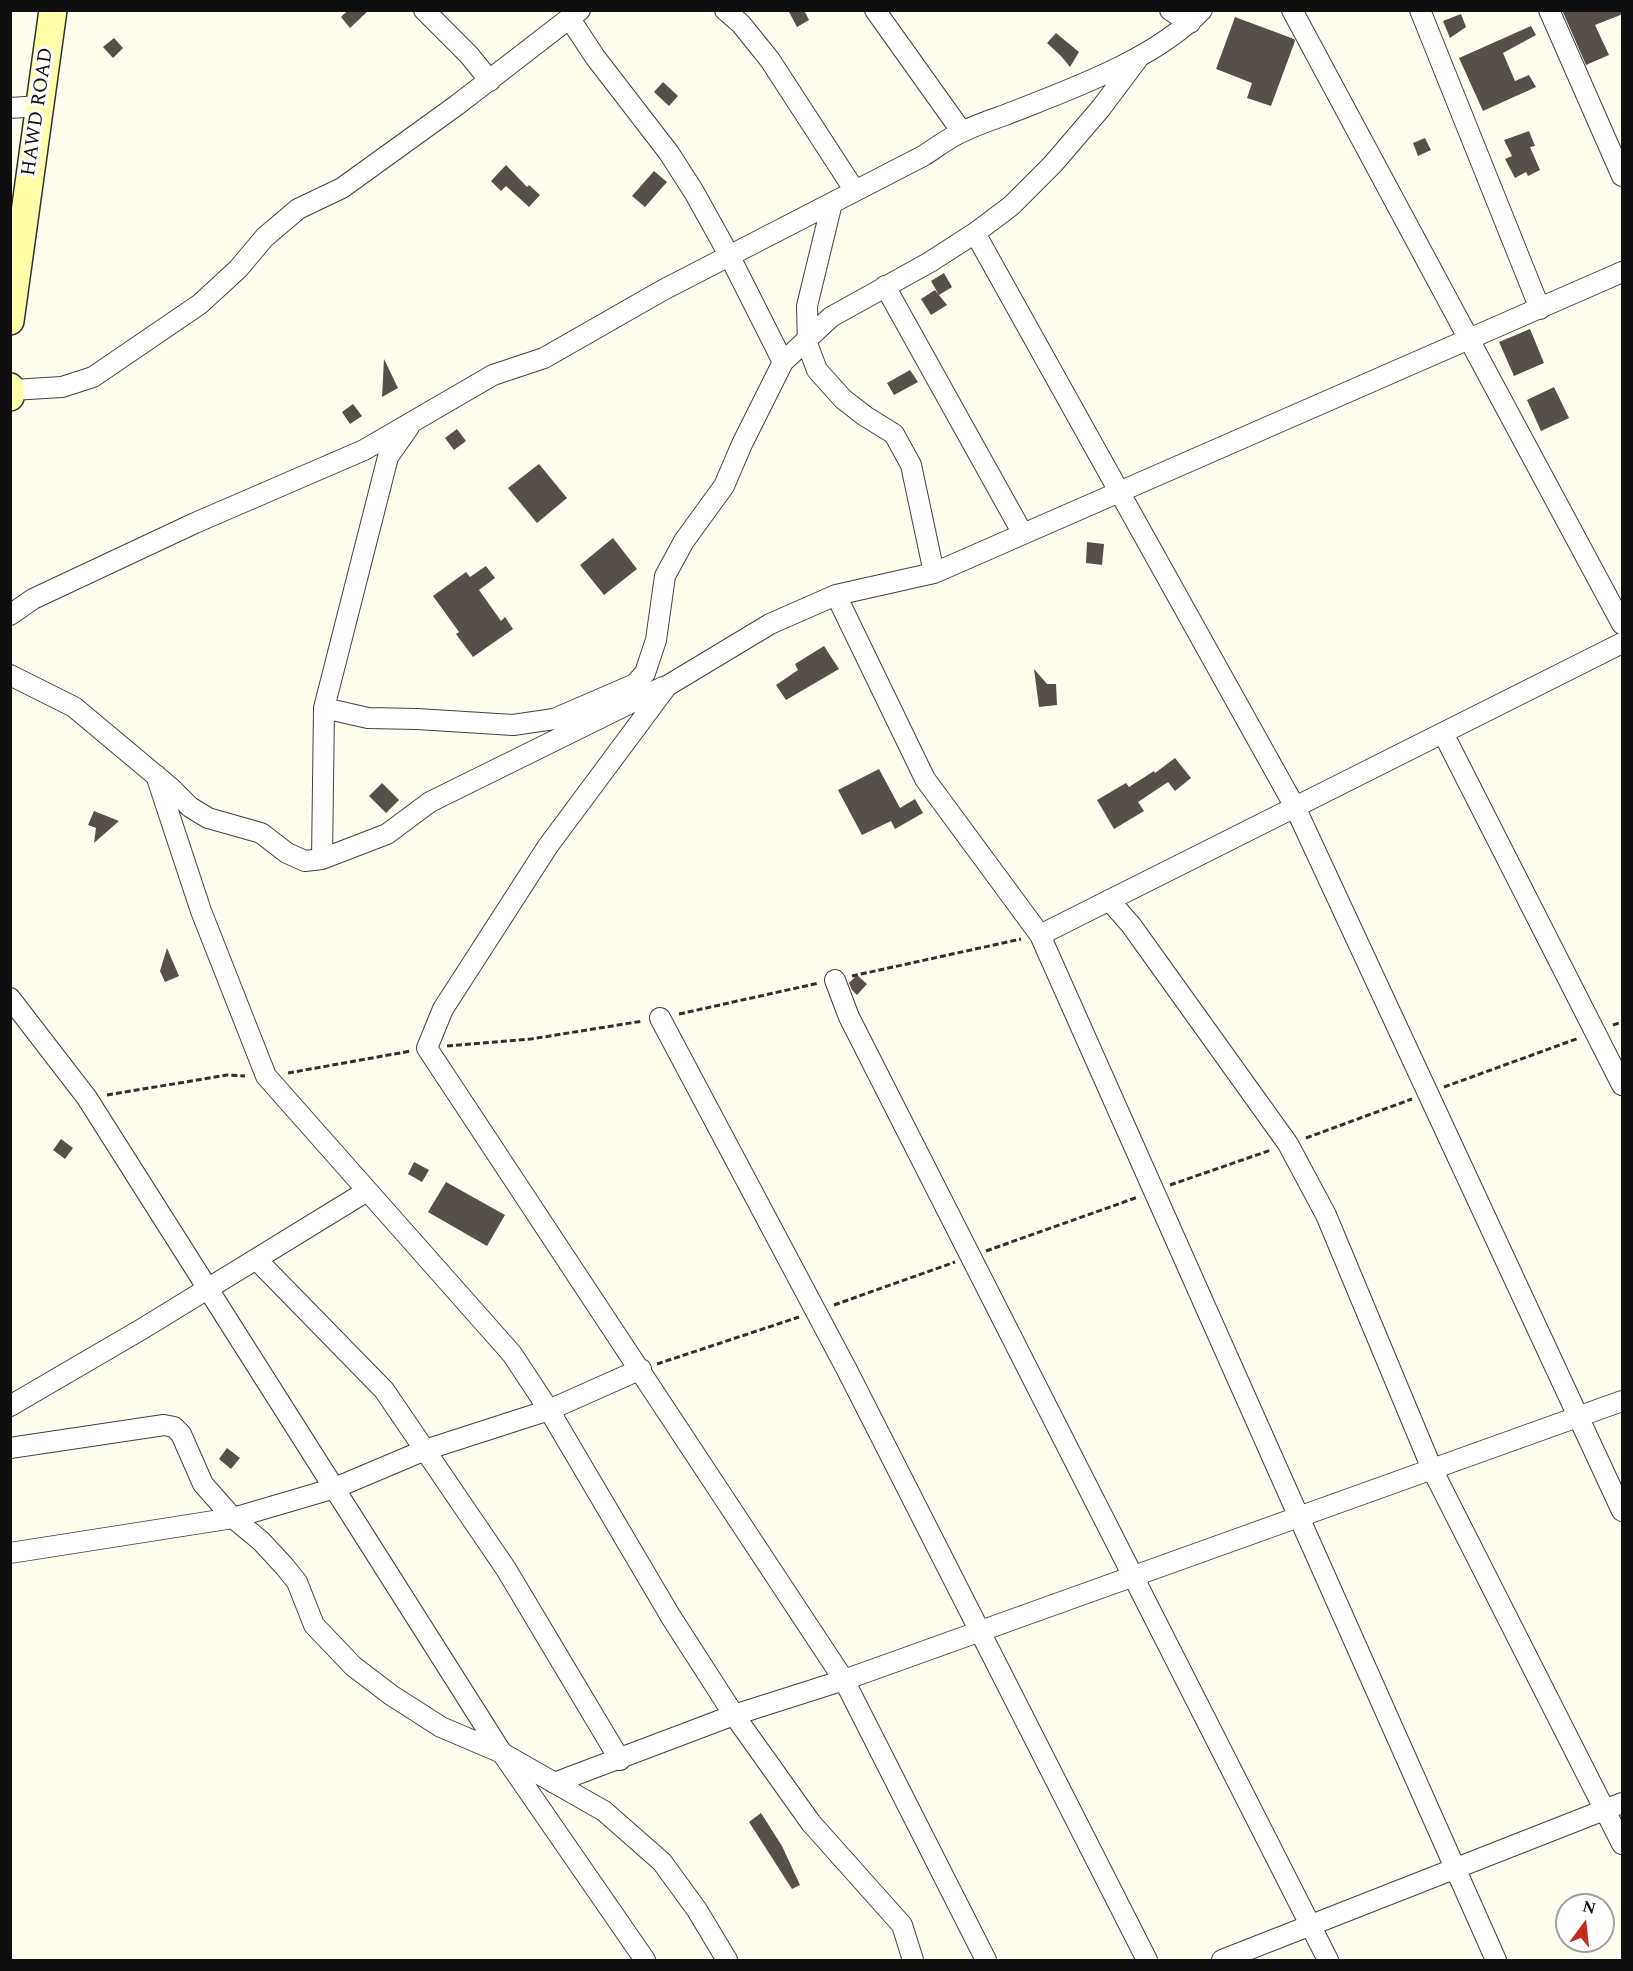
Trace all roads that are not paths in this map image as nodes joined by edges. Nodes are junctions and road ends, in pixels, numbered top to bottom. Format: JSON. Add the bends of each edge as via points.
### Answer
{"nodes":[{"id":1,"x":53,"y":10,"type":"edge"},
{"id":2,"x":424,"y":10,"type":"edge"},
{"id":3,"x":725,"y":10,"type":"edge"},
{"id":4,"x":874,"y":10,"type":"edge"},
{"id":5,"x":1170,"y":10,"type":"edge"},
{"id":6,"x":1292,"y":10,"type":"edge"},
{"id":7,"x":1420,"y":10,"type":"edge"},
{"id":8,"x":1549,"y":10,"type":"edge"},
{"id":9,"x":575,"y":15,"type":"edge"},
{"id":10,"x":1196,"y":17,"type":"edge"},
{"id":11,"x":1140,"y":55,"type":"junction"},
{"id":12,"x":490,"y":81,"type":"junction"},
{"id":13,"x":40,"y":106,"type":"junction"},
{"id":14,"x":10,"y":108,"type":"edge"},
{"id":15,"x":962,"y":132,"type":"junction"},
{"id":16,"x":1623,"y":176,"type":"edge"},
{"id":17,"x":855,"y":191,"type":"junction"},
{"id":18,"x":832,"y":203,"type":"junction"},
{"id":19,"x":975,"y":233,"type":"junction"},
{"id":20,"x":729,"y":255,"type":"junction"},
{"id":21,"x":1623,"y":272,"type":"edge"},
{"id":22,"x":885,"y":286,"type":"junction"},
{"id":23,"x":1540,"y":309,"type":"junction"},
{"id":24,"x":10,"y":321,"type":"edge"},
{"id":25,"x":807,"y":339,"type":"junction"},
{"id":26,"x":1470,"y":340,"type":"junction"},
{"id":27,"x":783,"y":362,"type":"junction"},
{"id":28,"x":11,"y":391,"type":"edge"},
{"id":29,"x":412,"y":423,"type":"junction"},
{"id":30,"x":1119,"y":492,"type":"junction"},
{"id":31,"x":1023,"y":534,"type":"junction"},
{"id":32,"x":934,"y":573,"type":"junction"},
{"id":33,"x":836,"y":595,"type":"junction"},
{"id":34,"x":10,"y":615,"type":"edge"},
{"id":35,"x":1623,"y":624,"type":"edge"},
{"id":36,"x":1623,"y":643,"type":"edge"},
{"id":37,"x":10,"y":675,"type":"edge"},
{"id":38,"x":667,"y":686,"type":"junction"},
{"id":39,"x":324,"y":708,"type":"junction"},
{"id":40,"x":1443,"y":733,"type":"junction"},
{"id":41,"x":156,"y":775,"type":"junction"},
{"id":42,"x":1295,"y":807,"type":"junction"},
{"id":43,"x":322,"y":859,"type":"junction"},
{"id":44,"x":1109,"y":900,"type":"junction"},
{"id":45,"x":1040,"y":935,"type":"junction"},
{"id":46,"x":835,"y":980,"type":"road end"},
{"id":47,"x":10,"y":998,"type":"edge"},
{"id":48,"x":660,"y":1018,"type":"road end"},
{"id":49,"x":1623,"y":1085,"type":"edge"},
{"id":50,"x":368,"y":1191,"type":"junction"},
{"id":51,"x":256,"y":1259,"type":"junction"},
{"id":52,"x":208,"y":1287,"type":"junction"},
{"id":53,"x":641,"y":1369,"type":"junction"},
{"id":54,"x":1623,"y":1401,"type":"edge"},
{"id":55,"x":10,"y":1406,"type":"edge"},
{"id":56,"x":549,"y":1410,"type":"junction"},
{"id":57,"x":1578,"y":1416,"type":"junction"},
{"id":58,"x":10,"y":1448,"type":"edge"},
{"id":59,"x":425,"y":1450,"type":"junction"},
{"id":60,"x":1432,"y":1469,"type":"junction"},
{"id":61,"x":335,"y":1488,"type":"junction"},
{"id":62,"x":1623,"y":1511,"type":"edge"},
{"id":63,"x":1299,"y":1516,"type":"junction"},
{"id":64,"x":233,"y":1518,"type":"junction"},
{"id":65,"x":10,"y":1553,"type":"edge"},
{"id":66,"x":1133,"y":1576,"type":"junction"},
{"id":67,"x":980,"y":1631,"type":"junction"},
{"id":68,"x":844,"y":1680,"type":"junction"},
{"id":69,"x":734,"y":1715,"type":"junction"},
{"id":70,"x":502,"y":1753,"type":"junction"},
{"id":71,"x":620,"y":1760,"type":"junction"},
{"id":72,"x":554,"y":1784,"type":"junction"},
{"id":73,"x":1614,"y":1806,"type":"edge"},
{"id":74,"x":1623,"y":1844,"type":"edge"},
{"id":75,"x":1456,"y":1869,"type":"junction"},
{"id":76,"x":1311,"y":1926,"type":"junction"},
{"id":77,"x":645,"y":1960,"type":"edge"},
{"id":78,"x":727,"y":1960,"type":"edge"},
{"id":79,"x":913,"y":1960,"type":"edge"},
{"id":80,"x":986,"y":1960,"type":"edge"},
{"id":81,"x":1147,"y":1960,"type":"edge"},
{"id":82,"x":1222,"y":1960,"type":"edge"},
{"id":83,"x":1328,"y":1960,"type":"edge"},
{"id":84,"x":1496,"y":1960,"type":"edge"}],
"edges":[{"from":1,"to":13,"type":"main road","name":"HAWD ROAD"},
{"from":2,"to":12,"type":"street"},
{"from":3,"to":17,"type":"street","via":[[770,60]]},
{"from":4,"to":15,"type":"street"},
{"from":5,"to":10,"type":"street"},
{"from":6,"to":26,"type":"street"},
{"from":7,"to":23,"type":"street"},
{"from":8,"to":16,"type":"street"},
{"from":9,"to":12,"type":"street"},
{"from":9,"to":20,"type":"street","via":[[616,87],[669,153]]},
{"from":10,"to":11,"type":"street","via":[[1166,41]]},
{"from":11,"to":15,"type":"street","via":[[1082,84]]},
{"from":11,"to":19,"type":"street","via":[[1053,165],[1011,206]]},
{"from":12,"to":28,"type":"street","via":[[342,188],[298,209],[200,303],[93,377],[62,387]]},
{"from":13,"to":14,"type":"street"},
{"from":13,"to":24,"type":"main road","name":"HAWD ROAD"},
{"from":15,"to":17,"type":"street"},
{"from":17,"to":18,"type":"street"},
{"from":18,"to":20,"type":"street"},
{"from":18,"to":25,"type":"street","via":[[807,306]]},
{"from":19,"to":22,"type":"street"},
{"from":19,"to":30,"type":"street"},
{"from":20,"to":27,"type":"street"},
{"from":20,"to":29,"type":"street","via":[[544,358],[494,375]]},
{"from":21,"to":23,"type":"street"},
{"from":22,"to":25,"type":"street","via":[[831,317]]},
{"from":22,"to":31,"type":"street"},
{"from":23,"to":26,"type":"street"},
{"from":25,"to":27,"type":"street"},
{"from":25,"to":32,"type":"street","via":[[817,370],[843,399],[894,434],[911,465]]},
{"from":26,"to":30,"type":"street"},
{"from":26,"to":35,"type":"street"},
{"from":27,"to":39,"type":"street","via":[[724,486],[684,541],[665,576],[656,640],[645,672],[635,684],[554,719],[513,725],[368,718]]},
{"from":29,"to":34,"type":"street","via":[[364,450],[33,599]]},
{"from":29,"to":39,"type":"street","via":[[388,457]]},
{"from":30,"to":31,"type":"street"},
{"from":30,"to":42,"type":"street"},
{"from":31,"to":32,"type":"street"},
{"from":32,"to":33,"type":"street"},
{"from":33,"to":38,"type":"street","via":[[770,624]]},
{"from":33,"to":45,"type":"street","via":[[925,779]]},
{"from":36,"to":40,"type":"street"},
{"from":37,"to":41,"type":"street","via":[[74,707]]},
{"from":38,"to":43,"type":"street","via":[[430,802],[387,834]]},
{"from":38,"to":53,"type":"street","via":[[548,846],[443,1009],[427,1048]]},
{"from":39,"to":43,"type":"street"},
{"from":40,"to":42,"type":"street"},
{"from":40,"to":49,"type":"street"},
{"from":41,"to":43,"type":"street","via":[[208,818],[261,833],[305,861]]},
{"from":41,"to":50,"type":"street","via":[[201,911],[266,1076]]},
{"from":42,"to":44,"type":"street"},
{"from":42,"to":57,"type":"street"},
{"from":44,"to":45,"type":"street"},
{"from":44,"to":60,"type":"street","via":[[1288,1144],[1326,1215]]},
{"from":45,"to":63,"type":"street"},
{"from":46,"to":66,"type":"street","via":[[849,1017]]},
{"from":47,"to":52,"type":"street","via":[[87,1098]]},
{"from":48,"to":67,"type":"street"},
{"from":50,"to":51,"type":"street"},
{"from":50,"to":56,"type":"street","via":[[512,1354]]},
{"from":51,"to":52,"type":"street"},
{"from":51,"to":59,"type":"street","via":[[384,1390]]},
{"from":52,"to":55,"type":"street"},
{"from":52,"to":61,"type":"street"},
{"from":53,"to":56,"type":"street"},
{"from":53,"to":68,"type":"street"},
{"from":54,"to":57,"type":"street"},
{"from":56,"to":59,"type":"street"},
{"from":56,"to":69,"type":"street","via":[[671,1617]]},
{"from":57,"to":60,"type":"street"},
{"from":57,"to":62,"type":"street"},
{"from":58,"to":64,"type":"street","via":[[164,1425],[174,1427],[181,1434],[203,1484]]},
{"from":59,"to":61,"type":"street"},
{"from":59,"to":71,"type":"street","via":[[506,1569]]},
{"from":60,"to":63,"type":"street"},
{"from":60,"to":73,"type":"street"},
{"from":61,"to":64,"type":"street"},
{"from":61,"to":70,"type":"street"},
{"from":63,"to":66,"type":"street"},
{"from":63,"to":75,"type":"street"},
{"from":64,"to":65,"type":"street"},
{"from":64,"to":70,"type":"street","via":[[261,1541],[297,1581],[314,1625],[353,1666],[441,1727]]},
{"from":66,"to":67,"type":"street"},
{"from":66,"to":76,"type":"street"},
{"from":67,"to":68,"type":"street"},
{"from":67,"to":81,"type":"street"},
{"from":68,"to":69,"type":"street"},
{"from":68,"to":80,"type":"street"},
{"from":69,"to":71,"type":"street"},
{"from":69,"to":79,"type":"street","via":[[812,1823],[902,1925]]},
{"from":70,"to":72,"type":"street"},
{"from":70,"to":77,"type":"street"},
{"from":71,"to":72,"type":"street"},
{"from":72,"to":78,"type":"street","via":[[604,1811],[662,1862],[698,1910]]},
{"from":73,"to":74,"type":"street"},
{"from":73,"to":75,"type":"street"},
{"from":75,"to":76,"type":"street"},
{"from":75,"to":84,"type":"street"},
{"from":76,"to":82,"type":"street"},
{"from":76,"to":83,"type":"street"}]}
